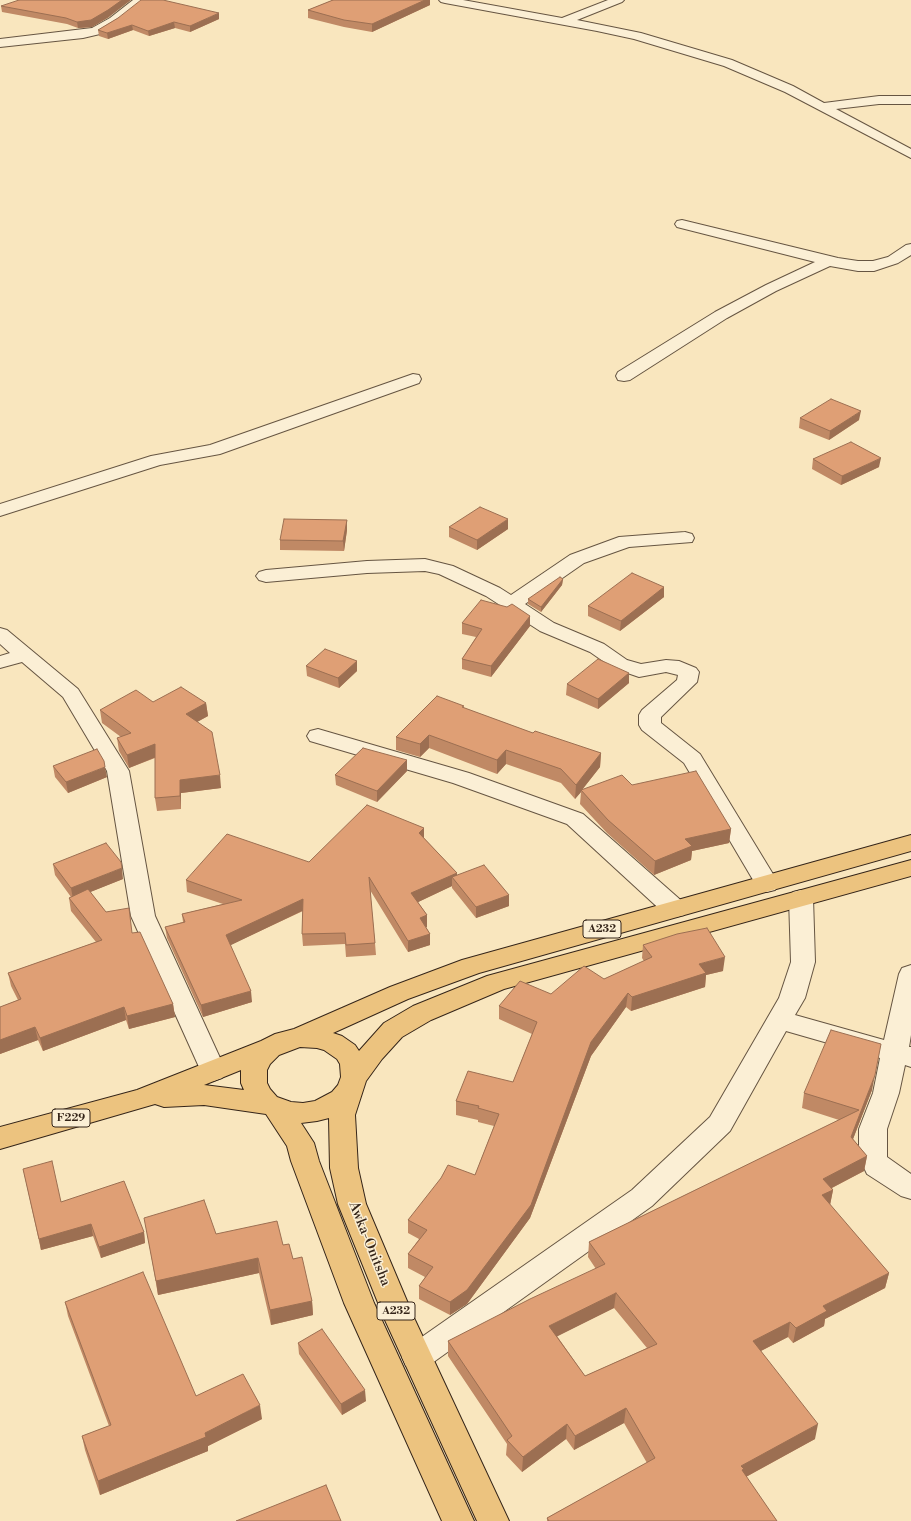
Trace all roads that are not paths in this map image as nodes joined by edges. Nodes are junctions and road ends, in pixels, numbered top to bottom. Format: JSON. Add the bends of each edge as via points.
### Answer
{"nodes":[{"id":1,"x":140,"y":0,"type":"edge"},
{"id":2,"x":445,"y":0,"type":"edge"},
{"id":3,"x":618,"y":0,"type":"edge"},
{"id":4,"x":564,"y":21,"type":"junction"},
{"id":5,"x":0,"y":43,"type":"edge"},
{"id":6,"x":911,"y":100,"type":"edge"},
{"id":7,"x":821,"y":107,"type":"junction"},
{"id":8,"x":911,"y":154,"type":"edge"},
{"id":9,"x":682,"y":224,"type":"dead end"},
{"id":10,"x":911,"y":248,"type":"edge"},
{"id":11,"x":828,"y":261,"type":"junction"},
{"id":12,"x":624,"y":376,"type":"dead end"},
{"id":13,"x":413,"y":380,"type":"dead end"},
{"id":14,"x":0,"y":510,"type":"edge"},
{"id":15,"x":685,"y":538,"type":"dead end"},
{"id":16,"x":266,"y":576,"type":"dead end"},
{"id":17,"x":511,"y":604,"type":"junction"},
{"id":18,"x":0,"y":634,"type":"edge"},
{"id":19,"x":25,"y":655,"type":"junction"},
{"id":20,"x":0,"y":662,"type":"edge"},
{"id":21,"x":318,"y":736,"type":"dead end"},
{"id":22,"x":911,"y":843,"type":"edge"},
{"id":23,"x":911,"y":868,"type":"edge"},
{"id":24,"x":767,"y":884,"type":"junction"},
{"id":25,"x":801,"y":898,"type":"junction"},
{"id":26,"x":675,"y":909,"type":"junction"},
{"id":27,"x":911,"y":974,"type":"edge"},
{"id":28,"x":779,"y":1020,"type":"junction"},
{"id":29,"x":300,"y":1037,"type":"junction"},
{"id":30,"x":270,"y":1048,"type":"junction"},
{"id":31,"x":903,"y":1054,"type":"edge"},
{"id":32,"x":213,"y":1071,"type":"junction"},
{"id":33,"x":352,"y":1084,"type":"junction"},
{"id":34,"x":143,"y":1098,"type":"junction"},
{"id":35,"x":272,"y":1106,"type":"junction"},
{"id":36,"x":0,"y":1138,"type":"edge"},
{"id":37,"x":911,"y":1188,"type":"edge"},
{"id":38,"x":417,"y":1357,"type":"junction"},
{"id":39,"x":458,"y":1521,"type":"edge"},
{"id":40,"x":493,"y":1521,"type":"edge"}],
"edges":[{"from":1,"to":5,"type":"street","via":[[96,31]]},
{"from":2,"to":4,"type":"street"},
{"from":3,"to":4,"type":"street"},
{"from":4,"to":7,"type":"street","via":[[638,36],[728,63],[789,89]]},
{"from":6,"to":7,"type":"street","via":[[879,100]]},
{"from":7,"to":8,"type":"street"},
{"from":9,"to":11,"type":"street"},
{"from":10,"to":11,"type":"street","via":[[893,260],[874,266]]},
{"from":11,"to":12,"type":"street","via":[[728,312]]},
{"from":13,"to":14,"type":"street","via":[[214,450],[156,460]]},
{"from":15,"to":17,"type":"street","via":[[626,541],[577,559]]},
{"from":16,"to":17,"type":"street","via":[[367,567],[425,565],[446,570]]},
{"from":17,"to":24,"type":"street","via":[[547,627],[598,648],[620,664],[639,671],[666,666],[679,667],[689,672],[687,682],[650,715],[650,725],[692,759]]},
{"from":18,"to":19,"type":"street"},
{"from":19,"to":20,"type":"street"},
{"from":19,"to":32,"type":"street","via":[[71,693],[118,771],[143,916]]},
{"from":21,"to":26,"type":"street","via":[[461,778],[575,819]]},
{"from":22,"to":24,"type":"main road","number":"A232"},
{"from":23,"to":25,"type":"main road","number":"A232"},
{"from":24,"to":26,"type":"main road","number":"A232"},
{"from":25,"to":28,"type":"street","via":[[803,962],[792,998]]},
{"from":25,"to":33,"type":"main road","number":"A232","via":[[496,982],[422,1013],[394,1030],[373,1052]]},
{"from":26,"to":29,"type":"main road","number":"A232","via":[[471,966],[398,993]]},
{"from":27,"to":31,"type":"street"},
{"from":28,"to":31,"type":"street"},
{"from":28,"to":38,"type":"street","via":[[720,1124],[642,1198]]},
{"from":29,"to":30,"type":"main road"},
{"from":29,"to":33,"type":"main road","via":[[318,1038],[333,1043],[346,1052],[353,1064]]},
{"from":30,"to":32,"type":"main road","number":"F229"},
{"from":30,"to":35,"type":"main road","via":[[260,1058],[254,1070],[254,1083],[259,1095]]},
{"from":31,"to":37,"type":"street","via":[[873,1129],[873,1157],[877,1166]]},
{"from":32,"to":34,"type":"main road","number":"F229"},
{"from":33,"to":35,"type":"main road","via":[[341,1099],[317,1111],[289,1112]]},
{"from":33,"to":38,"type":"main road","name":"Awka-Onitsha","number":"A232","via":[[342,1115],[342,1134],[344,1168],[352,1204]]},
{"from":34,"to":35,"type":"main road","number":"F229","via":[[204,1095]]},
{"from":34,"to":36,"type":"main road","number":"F229"},
{"from":35,"to":39,"type":"main road","number":"A232","via":[[300,1143],[359,1303]]},
{"from":38,"to":40,"type":"main road","name":"Awka-Onitsha","number":"A232"}]}
